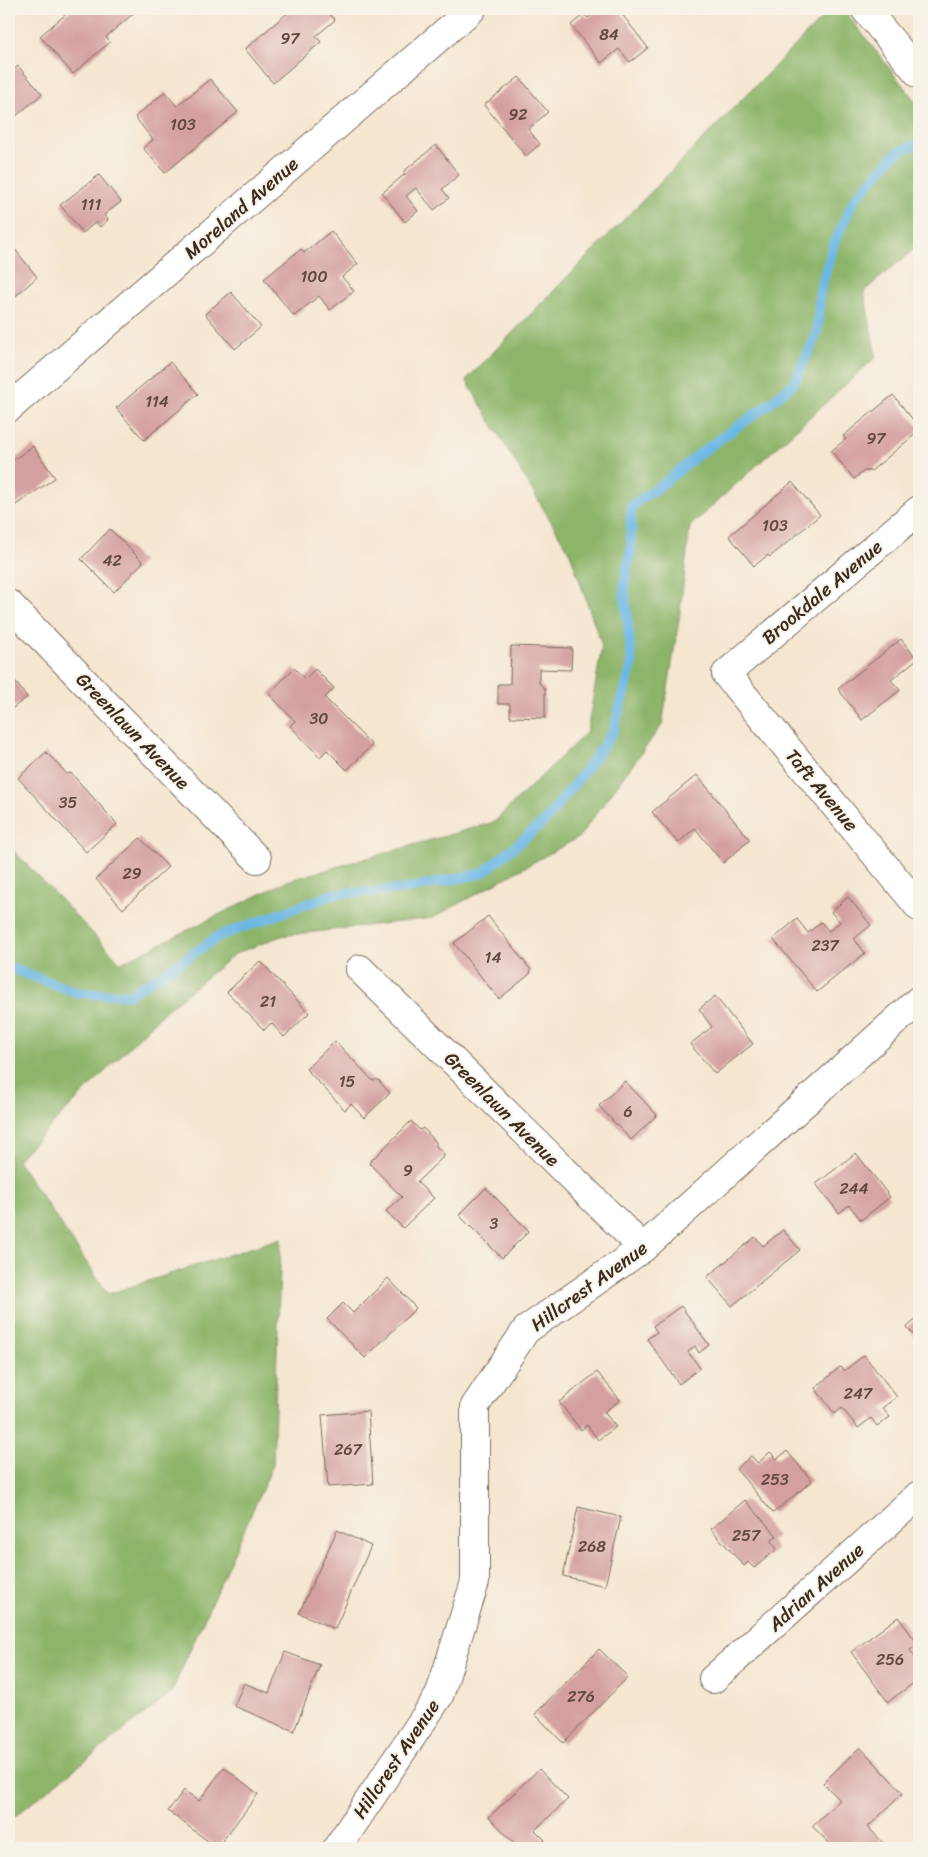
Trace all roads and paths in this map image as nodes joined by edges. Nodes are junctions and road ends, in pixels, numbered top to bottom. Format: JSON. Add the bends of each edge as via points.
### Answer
{"nodes":[{"id":1,"x":472,"y":9,"type":"edge"},
{"id":2,"x":864,"y":9,"type":"edge"},
{"id":3,"x":919,"y":74,"type":"edge"},
{"id":4,"x":9,"y":408,"type":"edge"},
{"id":5,"x":919,"y":510,"type":"edge"},
{"id":6,"x":9,"y":604,"type":"edge"},
{"id":7,"x":726,"y":674,"type":"joint"},
{"id":8,"x":257,"y":859,"type":"dead end"},
{"id":9,"x":919,"y":907,"type":"edge"},
{"id":10,"x":360,"y":970,"type":"dead end"},
{"id":11,"x":919,"y":1000,"type":"edge"},
{"id":12,"x":643,"y":1248,"type":"junction"},
{"id":13,"x":919,"y":1495,"type":"edge"},
{"id":14,"x":713,"y":1678,"type":"dead end"},
{"id":15,"x":337,"y":1848,"type":"edge"}],
"edges":[{"from":1,"to":4,"type":"street","name":"Moreland Avenue"},
{"from":2,"to":3,"type":"street"},
{"from":5,"to":7,"type":"street","name":"Brookdale Avenue"},
{"from":6,"to":8,"type":"street","name":"Greenlawn Avenue"},
{"from":7,"to":9,"type":"street","name":"Taft Avenue"},
{"from":10,"to":12,"type":"street","name":"Greenlawn Avenue"},
{"from":11,"to":12,"type":"street","name":"Hillcrest Avenue"},
{"from":12,"to":15,"type":"street","name":"Hillcrest Avenue","via":[[526,1330],[474,1406],[475,1582],[439,1696]]},
{"from":13,"to":14,"type":"street","name":"Adrian Avenue"}]}
